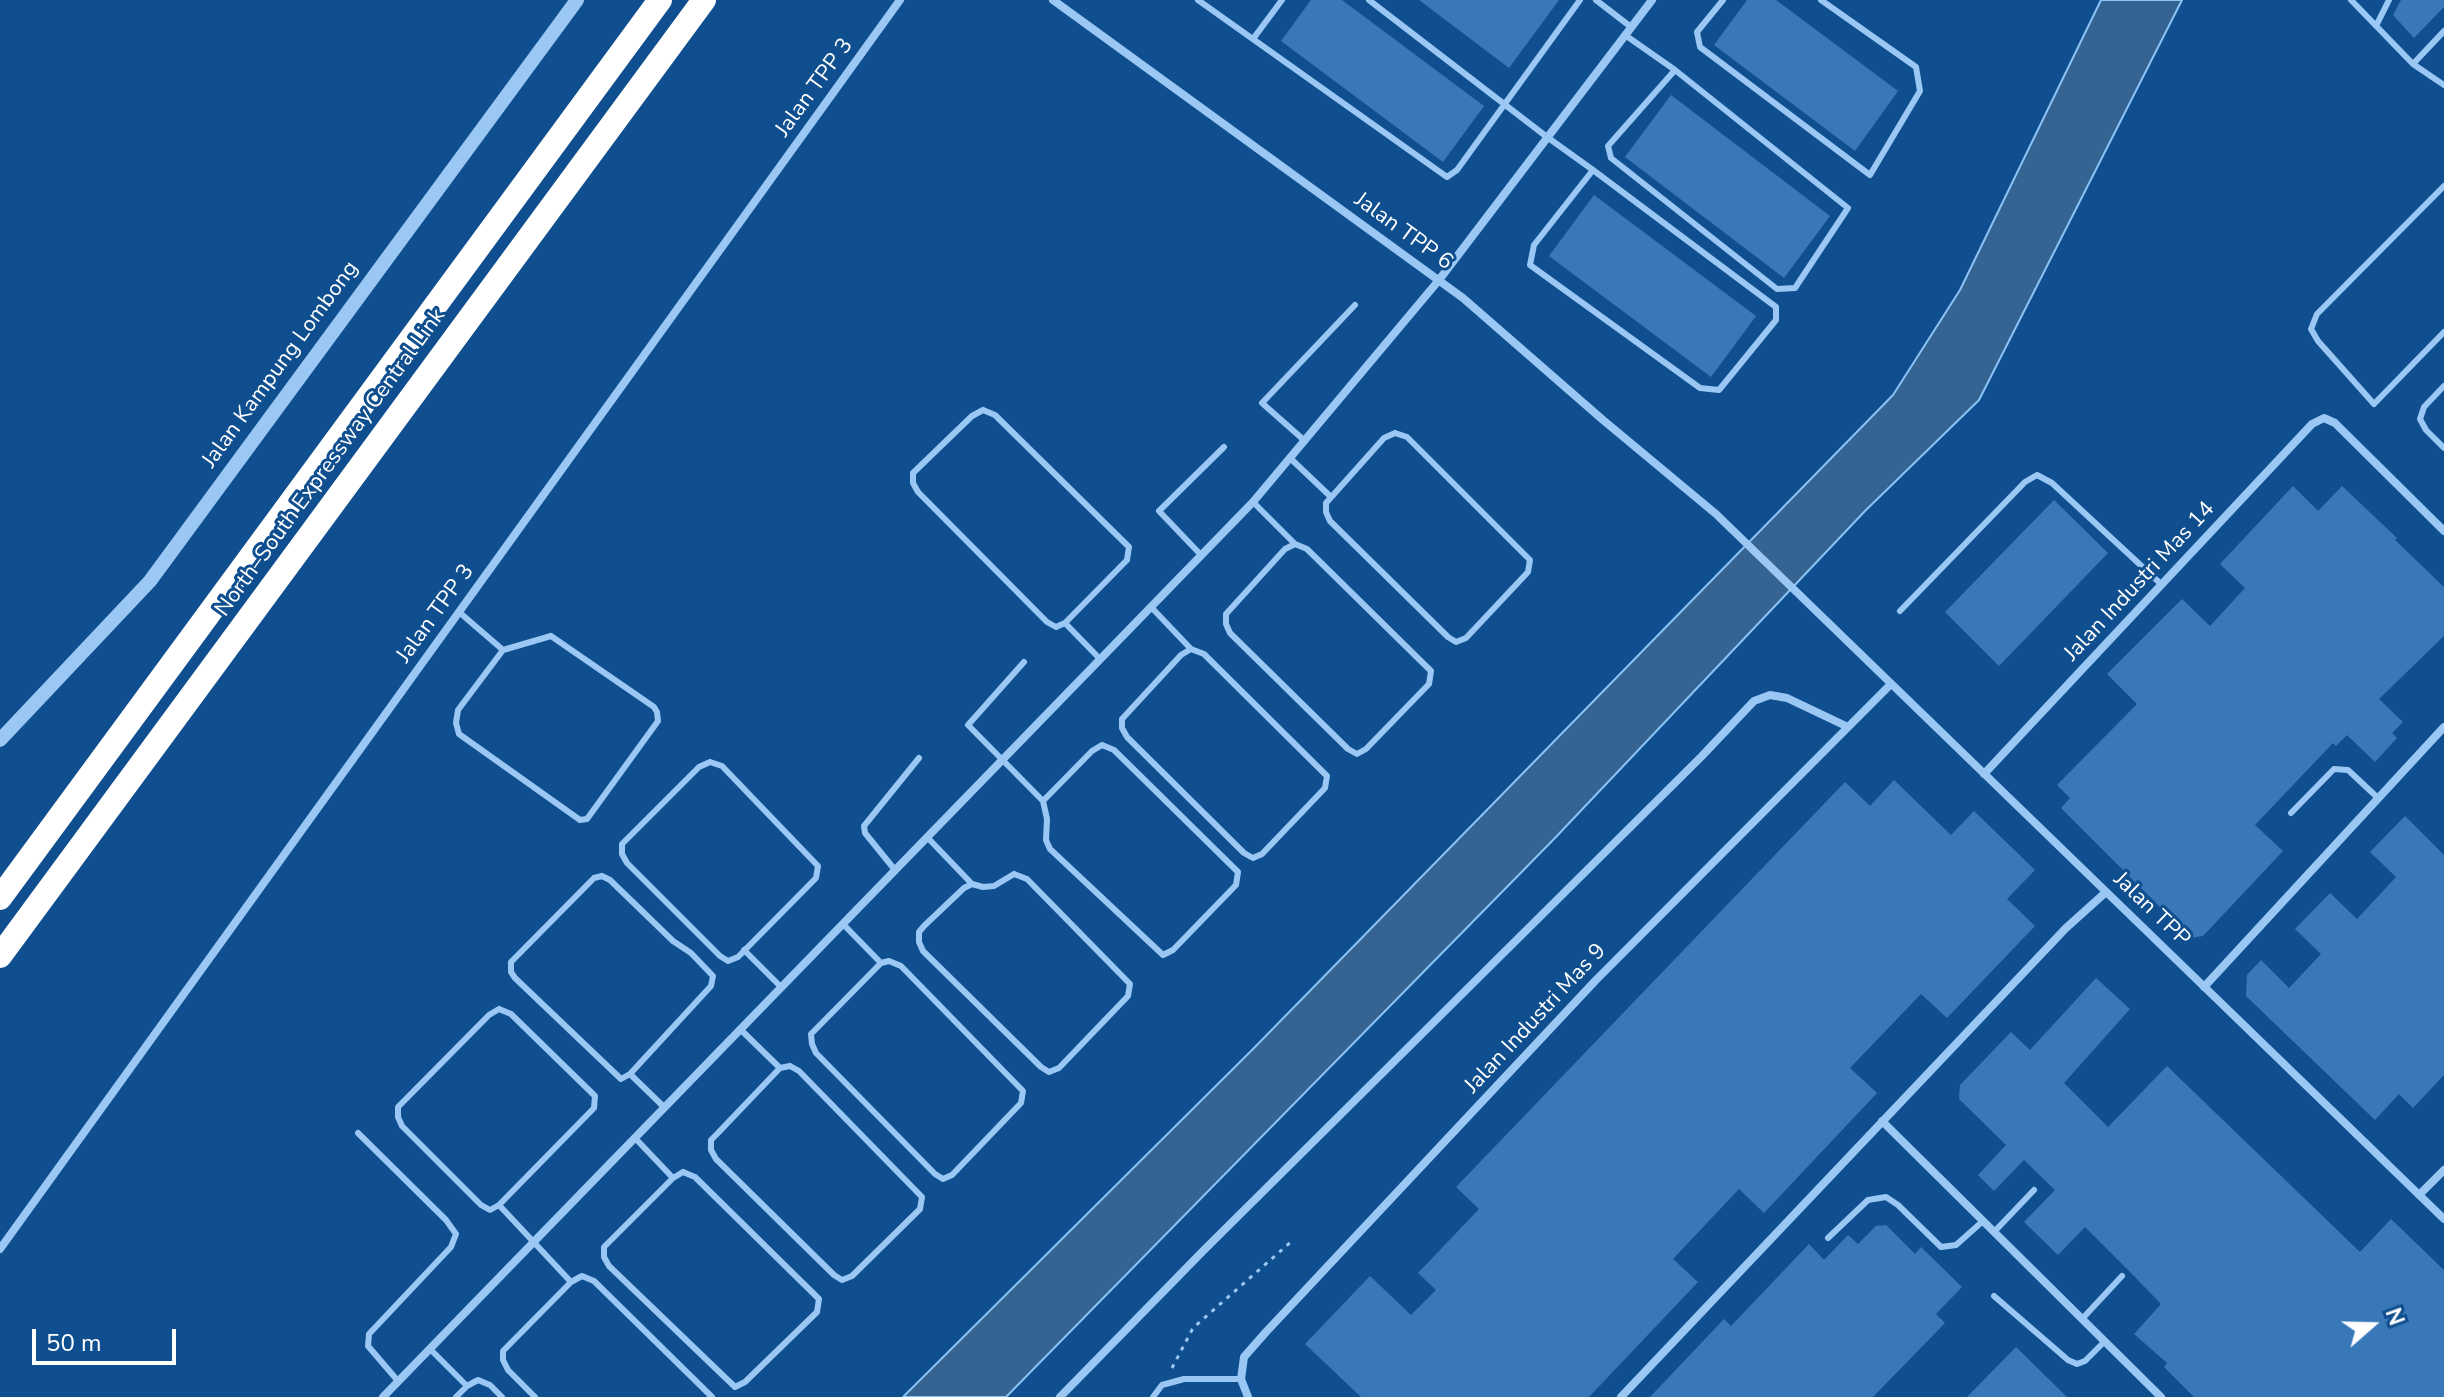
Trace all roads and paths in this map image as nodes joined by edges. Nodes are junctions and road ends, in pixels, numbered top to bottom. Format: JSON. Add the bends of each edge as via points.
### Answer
{"nodes":[{"id":1,"x":577,"y":0,"type":"edge"},
{"id":2,"x":660,"y":0,"type":"edge"},
{"id":3,"x":704,"y":0,"type":"edge"},
{"id":4,"x":900,"y":0,"type":"edge"},
{"id":5,"x":1053,"y":0,"type":"edge"},
{"id":6,"x":1198,"y":0,"type":"edge"},
{"id":7,"x":1282,"y":0,"type":"edge"},
{"id":8,"x":1369,"y":0,"type":"edge"},
{"id":9,"x":1580,"y":0,"type":"edge"},
{"id":10,"x":1596,"y":0,"type":"edge"},
{"id":11,"x":1652,"y":0,"type":"edge"},
{"id":12,"x":1723,"y":0,"type":"edge"},
{"id":13,"x":1821,"y":0,"type":"edge"},
{"id":14,"x":2351,"y":0,"type":"edge"},
{"id":15,"x":2389,"y":0,"type":"edge"},
{"id":16,"x":2376,"y":26,"type":"junction"},
{"id":17,"x":1631,"y":27,"type":"junction"},
{"id":18,"x":2444,"y":31,"type":"edge"},
{"id":19,"x":1625,"y":35,"type":"junction"},
{"id":20,"x":1253,"y":39,"type":"junction"},
{"id":21,"x":2413,"y":64,"type":"junction"},
{"id":22,"x":1675,"y":70,"type":"junction"},
{"id":23,"x":2444,"y":85,"type":"edge"},
{"id":24,"x":1503,"y":103,"type":"junction"},
{"id":25,"x":1547,"y":137,"type":"junction"},
{"id":26,"x":1593,"y":170,"type":"junction"},
{"id":27,"x":2444,"y":186,"type":"edge"},
{"id":28,"x":1439,"y":280,"type":"junction"},
{"id":29,"x":1355,"y":305,"type":"dead end"},
{"id":30,"x":2444,"y":332,"type":"edge"},
{"id":31,"x":2444,"y":386,"type":"edge"},
{"id":32,"x":1305,"y":441,"type":"junction"},
{"id":33,"x":1224,"y":447,"type":"dead end"},
{"id":34,"x":2444,"y":448,"type":"edge"},
{"id":35,"x":1290,"y":458,"type":"junction"},
{"id":36,"x":1331,"y":497,"type":"junction"},
{"id":37,"x":1253,"y":502,"type":"junction"},
{"id":38,"x":2444,"y":531,"type":"edge"},
{"id":39,"x":1295,"y":544,"type":"junction"},
{"id":40,"x":1201,"y":555,"type":"junction"},
{"id":41,"x":2162,"y":585,"type":"junction"},
{"id":42,"x":1151,"y":607,"type":"junction"},
{"id":43,"x":1900,"y":611,"type":"dead end"},
{"id":44,"x":459,"y":612,"type":"junction"},
{"id":45,"x":1065,"y":623,"type":"junction"},
{"id":46,"x":1833,"y":628,"type":"joint"},
{"id":47,"x":1191,"y":649,"type":"junction"},
{"id":48,"x":503,"y":650,"type":"junction"},
{"id":49,"x":1100,"y":659,"type":"junction"},
{"id":50,"x":1024,"y":662,"type":"dead end"},
{"id":51,"x":1891,"y":684,"type":"junction"},
{"id":52,"x":1848,"y":727,"type":"junction"},
{"id":53,"x":2444,"y":727,"type":"edge"},
{"id":54,"x":0,"y":740,"type":"edge"},
{"id":55,"x":919,"y":758,"type":"dead end"},
{"id":56,"x":1002,"y":760,"type":"junction"},
{"id":57,"x":1984,"y":774,"type":"junction"},
{"id":58,"x":2378,"y":798,"type":"junction"},
{"id":59,"x":1043,"y":801,"type":"junction"},
{"id":60,"x":2291,"y":813,"type":"dead end"},
{"id":61,"x":927,"y":837,"type":"junction"},
{"id":62,"x":895,"y":870,"type":"junction"},
{"id":63,"x":972,"y":884,"type":"junction"},
{"id":64,"x":2106,"y":892,"type":"junction"},
{"id":65,"x":0,"y":898,"type":"edge"},
{"id":66,"x":843,"y":924,"type":"junction"},
{"id":67,"x":744,"y":950,"type":"junction"},
{"id":68,"x":0,"y":956,"type":"edge"},
{"id":69,"x":881,"y":963,"type":"junction"},
{"id":70,"x":781,"y":987,"type":"junction"},
{"id":71,"x":2204,"y":987,"type":"junction"},
{"id":72,"x":740,"y":1029,"type":"junction"},
{"id":73,"x":780,"y":1068,"type":"junction"},
{"id":74,"x":630,"y":1074,"type":"junction"},
{"id":75,"x":664,"y":1107,"type":"junction"},
{"id":76,"x":1882,"y":1121,"type":"junction"},
{"id":77,"x":358,"y":1133,"type":"dead end"},
{"id":78,"x":635,"y":1138,"type":"junction"},
{"id":79,"x":2444,"y":1170,"type":"edge"},
{"id":80,"x":673,"y":1178,"type":"junction"},
{"id":81,"x":2034,"y":1190,"type":"dead end"},
{"id":82,"x":2419,"y":1195,"type":"junction"},
{"id":83,"x":499,"y":1205,"type":"junction"},
{"id":84,"x":2444,"y":1219,"type":"edge"},
{"id":85,"x":1983,"y":1221,"type":"junction"},
{"id":86,"x":1994,"y":1232,"type":"junction"},
{"id":87,"x":1828,"y":1238,"type":"dead end"},
{"id":88,"x":1293,"y":1240,"type":"dead end"},
{"id":89,"x":534,"y":1241,"type":"junction"},
{"id":90,"x":0,"y":1249,"type":"edge"},
{"id":91,"x":2122,"y":1276,"type":"dead end"},
{"id":92,"x":571,"y":1282,"type":"junction"},
{"id":93,"x":1994,"y":1296,"type":"dead end"},
{"id":94,"x":2082,"y":1319,"type":"junction"},
{"id":95,"x":2105,"y":1341,"type":"junction"},
{"id":96,"x":430,"y":1349,"type":"junction"},
{"id":97,"x":1241,"y":1379,"type":"junction"},
{"id":98,"x":398,"y":1381,"type":"junction"},
{"id":99,"x":1162,"y":1385,"type":"junction"},
{"id":100,"x":467,"y":1386,"type":"junction"},
{"id":101,"x":383,"y":1397,"type":"edge"},
{"id":102,"x":456,"y":1397,"type":"edge"},
{"id":103,"x":502,"y":1397,"type":"edge"},
{"id":104,"x":535,"y":1397,"type":"edge"},
{"id":105,"x":712,"y":1397,"type":"edge"},
{"id":106,"x":1060,"y":1397,"type":"edge"},
{"id":107,"x":1153,"y":1397,"type":"edge"},
{"id":108,"x":1248,"y":1397,"type":"edge"},
{"id":109,"x":1621,"y":1397,"type":"edge"},
{"id":110,"x":2161,"y":1397,"type":"edge"}],
"edges":[{"from":1,"to":54,"type":"street","name":"Jalan Kampung Lombong","via":[[150,581]]},
{"from":2,"to":65,"type":"highway","name":"North–South Expressway Central Link"},
{"from":3,"to":68,"type":"highway","name":"North–South Expressway Central Link"},
{"from":4,"to":44,"type":"street","name":"Jalan TPP 3"},
{"from":5,"to":28,"type":"street","name":"Jalan TPP 6"},
{"from":6,"to":20,"type":"lane"},
{"from":7,"to":20,"type":"lane"},
{"from":8,"to":24,"type":"lane"},
{"from":9,"to":24,"type":"lane"},
{"from":10,"to":17,"type":"lane"},
{"from":11,"to":17,"type":"street"},
{"from":12,"to":13,"type":"lane","via":[[1697,32],[1700,47],[1870,175],[1920,91],[1916,67]]},
{"from":14,"to":16,"type":"lane"},
{"from":15,"to":16,"type":"lane"},
{"from":16,"to":21,"type":"lane"},
{"from":17,"to":19,"type":"street"},
{"from":18,"to":21,"type":"lane"},
{"from":19,"to":22,"type":"lane"},
{"from":19,"to":25,"type":"street"},
{"from":20,"to":24,"type":"lane","via":[[1447,177]]},
{"from":21,"to":23,"type":"lane"},
{"from":22,"to":22,"type":"lane","via":[[1848,208],[1795,288],[1777,289],[1611,158],[1608,146]]},
{"from":24,"to":25,"type":"lane"},
{"from":25,"to":26,"type":"lane"},
{"from":25,"to":28,"type":"street"},
{"from":26,"to":26,"type":"lane","via":[[1776,307],[1776,320],[1719,390],[1700,388],[1530,265],[1534,245]]},
{"from":27,"to":30,"type":"lane","via":[[2317,314],[2311,329],[2374,404]]},
{"from":28,"to":32,"type":"street"},
{"from":28,"to":46,"type":"street","name":"Jalan TPP 6","via":[[1716,514]]},
{"from":29,"to":32,"type":"lane","via":[[1262,403]]},
{"from":31,"to":34,"type":"lane","via":[[2420,419]]},
{"from":32,"to":35,"type":"street"},
{"from":33,"to":40,"type":"lane","via":[[1159,511]]},
{"from":35,"to":36,"type":"lane"},
{"from":35,"to":37,"type":"street"},
{"from":36,"to":36,"type":"lane","via":[[1326,503],[1330,521],[1456,642],[1466,638],[1528,572],[1530,560],[1407,437],[1395,433],[1384,438]]},
{"from":37,"to":39,"type":"lane"},
{"from":37,"to":40,"type":"street"},
{"from":38,"to":41,"type":"street","name":"Jalan Industri Mas 14","via":[[2324,418],[2312,424]]},
{"from":39,"to":39,"type":"lane","via":[[1307,549],[1431,671],[1429,684],[1357,754],[1226,624],[1231,608]]},
{"from":40,"to":42,"type":"street"},
{"from":41,"to":43,"type":"lane","via":[[2037,475]]},
{"from":41,"to":57,"type":"street","name":"Jalan Industri Mas 14"},
{"from":42,"to":47,"type":"lane"},
{"from":42,"to":49,"type":"street"},
{"from":44,"to":48,"type":"lane"},
{"from":44,"to":90,"type":"street","name":"Jalan TPP 3"},
{"from":45,"to":45,"type":"lane","via":[[1127,560],[1129,547],[995,415],[983,410],[913,473],[913,483],[1047,622],[1056,627]]},
{"from":45,"to":49,"type":"lane"},
{"from":46,"to":51,"type":"street","name":"Jalan TPP"},
{"from":47,"to":47,"type":"lane","via":[[1122,719],[1122,728],[1253,858],[1325,788],[1327,776],[1204,654]]},
{"from":48,"to":48,"type":"lane","via":[[458,710],[459,734],[580,820],[587,819],[658,721],[657,712],[551,636]]},
{"from":49,"to":56,"type":"street"},
{"from":50,"to":56,"type":"lane","via":[[968,725]]},
{"from":51,"to":52,"type":"street","name":"Jalan Industri Mas 9"},
{"from":51,"to":57,"type":"street","name":"Jalan TPP"},
{"from":52,"to":97,"type":"street","name":"Jalan Industri Mas 9","via":[[1443,1142],[1244,1357]]},
{"from":52,"to":106,"type":"street","via":[[1787,698],[1770,695],[1754,701]]},
{"from":53,"to":58,"type":"street"},
{"from":55,"to":62,"type":"lane","via":[[864,826]]},
{"from":56,"to":59,"type":"lane"},
{"from":56,"to":61,"type":"street"},
{"from":57,"to":64,"type":"street","name":"Jalan TPP"},
{"from":58,"to":60,"type":"lane","via":[[2348,770],[2334,769]]},
{"from":58,"to":71,"type":"street"},
{"from":59,"to":59,"type":"lane","via":[[1050,849],[1163,955],[1236,885],[1238,872],[1114,750],[1102,745],[1092,751]]},
{"from":61,"to":62,"type":"street"},
{"from":61,"to":63,"type":"lane"},
{"from":62,"to":66,"type":"street"},
{"from":63,"to":63,"type":"lane","via":[[994,886],[1014,874],[1027,879],[1130,984],[1128,996],[1059,1068],[1049,1072],[919,942],[924,926]]},
{"from":64,"to":71,"type":"street","name":"Jalan TPP"},
{"from":64,"to":76,"type":"street"},
{"from":66,"to":69,"type":"lane"},
{"from":66,"to":70,"type":"street"},
{"from":67,"to":67,"type":"lane","via":[[728,961],[720,956],[622,854],[622,844],[710,762],[722,766],[818,866],[816,878]]},
{"from":67,"to":70,"type":"lane"},
{"from":69,"to":69,"type":"lane","via":[[901,966],[1023,1091],[1021,1103],[943,1179],[812,1044],[811,1034]]},
{"from":70,"to":72,"type":"street"},
{"from":71,"to":82,"type":"street","name":"Jalan TPP"},
{"from":72,"to":73,"type":"lane"},
{"from":72,"to":75,"type":"street"},
{"from":73,"to":73,"type":"lane","via":[[799,1071],[922,1197],[920,1209],[842,1280],[711,1150],[711,1140]]},
{"from":74,"to":74,"type":"lane","via":[[711,986],[713,976],[602,876],[594,878],[511,962],[511,972],[614,1075],[621,1079]]},
{"from":74,"to":75,"type":"lane"},
{"from":75,"to":78,"type":"street"},
{"from":76,"to":85,"type":"street"},
{"from":76,"to":109,"type":"street"},
{"from":77,"to":98,"type":"lane","via":[[456,1234],[451,1247],[369,1334],[368,1346]]},
{"from":78,"to":80,"type":"lane"},
{"from":78,"to":89,"type":"street"},
{"from":79,"to":82,"type":"street"},
{"from":80,"to":80,"type":"lane","via":[[683,1172],[695,1177],[819,1299],[817,1312],[735,1387],[604,1257],[604,1247]]},
{"from":81,"to":86,"type":"lane"},
{"from":82,"to":84,"type":"street","name":"Jalan TPP"},
{"from":83,"to":83,"type":"lane","via":[[490,1210],[481,1205],[398,1117],[398,1107],[499,1009],[511,1014],[595,1096],[594,1108]]},
{"from":83,"to":89,"type":"lane"},
{"from":85,"to":86,"type":"street"},
{"from":85,"to":87,"type":"lane","via":[[1956,1245],[1941,1247],[1886,1197],[1868,1200]]},
{"from":86,"to":94,"type":"street"},
{"from":88,"to":99,"type":"path","via":[[1193,1328]]},
{"from":89,"to":92,"type":"lane"},
{"from":89,"to":96,"type":"street"},
{"from":91,"to":94,"type":"lane"},
{"from":92,"to":104,"type":"lane","via":[[503,1351],[508,1370]]},
{"from":92,"to":105,"type":"lane","via":[[582,1276],[594,1281]]},
{"from":93,"to":95,"type":"lane","via":[[2077,1364]]},
{"from":94,"to":95,"type":"street"},
{"from":95,"to":110,"type":"street"},
{"from":96,"to":98,"type":"street"},
{"from":96,"to":100,"type":"lane"},
{"from":97,"to":99,"type":"lane","via":[[1184,1379]]},
{"from":97,"to":108,"type":"street"},
{"from":98,"to":101,"type":"street"},
{"from":99,"to":107,"type":"lane"},
{"from":100,"to":102,"type":"lane"},
{"from":100,"to":103,"type":"lane","via":[[478,1380]]}]}
